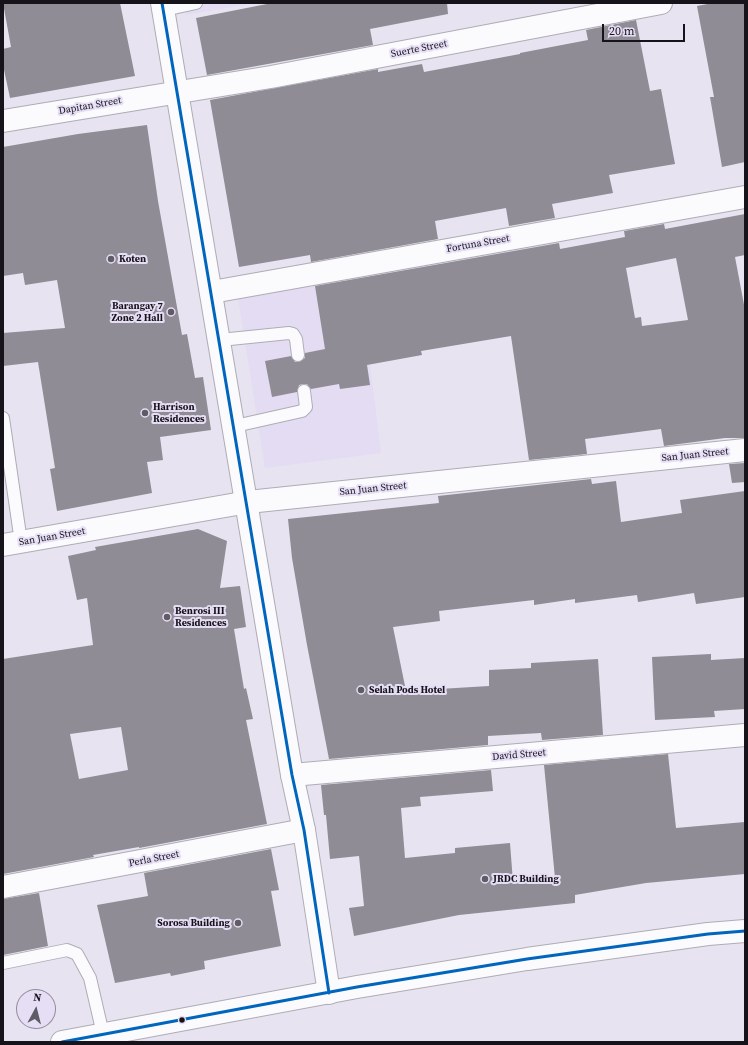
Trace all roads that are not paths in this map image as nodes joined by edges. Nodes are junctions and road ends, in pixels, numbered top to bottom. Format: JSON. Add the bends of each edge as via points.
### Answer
{"nodes":[{"id":1,"x":196,"y":3,"type":"edge"},
{"id":2,"x":661,"y":3,"type":"edge"},
{"id":3,"x":163,"y":7,"type":"edge"},
{"id":4,"x":177,"y":91,"type":"junction"},
{"id":5,"x":3,"y":121,"type":"edge"},
{"id":6,"x":745,"y":197,"type":"edge"},
{"id":7,"x":212,"y":292,"type":"junction"},
{"id":8,"x":220,"y":340,"type":"junction"},
{"id":9,"x":298,"y":354,"type":"dead end"},
{"id":10,"x":304,"y":390,"type":"dead end"},
{"id":11,"x":3,"y":418,"type":"edge"},
{"id":12,"x":235,"y":426,"type":"junction"},
{"id":13,"x":745,"y":450,"type":"edge"},
{"id":14,"x":248,"y":502,"type":"junction"},
{"id":15,"x":12,"y":544,"type":"edge"},
{"id":16,"x":745,"y":735,"type":"edge"},
{"id":17,"x":292,"y":775,"type":"junction"},
{"id":18,"x":304,"y":830,"type":"junction"},
{"id":19,"x":3,"y":887,"type":"edge"},
{"id":20,"x":745,"y":931,"type":"edge"},
{"id":21,"x":3,"y":963,"type":"edge"},
{"id":22,"x":329,"y":993,"type":"junction"},
{"id":23,"x":103,"y":1034,"type":"junction"},
{"id":24,"x":62,"y":1042,"type":"edge"}],
"edges":[{"from":1,"to":3,"type":"lane"},
{"from":2,"to":4,"type":"street","name":"Suerte Street","via":[[271,77]]},
{"from":3,"to":4,"type":"street"},
{"from":4,"to":5,"type":"street","name":"Dapitan Street"},
{"from":4,"to":7,"type":"street"},
{"from":6,"to":7,"type":"street","name":"Fortuna Street"},
{"from":7,"to":8,"type":"street"},
{"from":8,"to":9,"type":"lane","via":[[288,332],[296,339]]},
{"from":8,"to":12,"type":"street"},
{"from":10,"to":12,"type":"lane","via":[[306,407],[302,411]]},
{"from":11,"to":15,"type":"lane"},
{"from":12,"to":14,"type":"street"},
{"from":13,"to":14,"type":"street","name":"San Juan Street"},
{"from":14,"to":15,"type":"street","name":"San Juan Street"},
{"from":14,"to":17,"type":"street"},
{"from":16,"to":17,"type":"street","name":"David Street"},
{"from":17,"to":18,"type":"street"},
{"from":18,"to":19,"type":"street","name":"Perla Street"},
{"from":18,"to":22,"type":"street"},
{"from":20,"to":22,"type":"street","via":[[527,959]]},
{"from":21,"to":23,"type":"lane","via":[[67,950],[77,954],[90,978]]},
{"from":22,"to":23,"type":"street"},
{"from":23,"to":24,"type":"street"}]}
